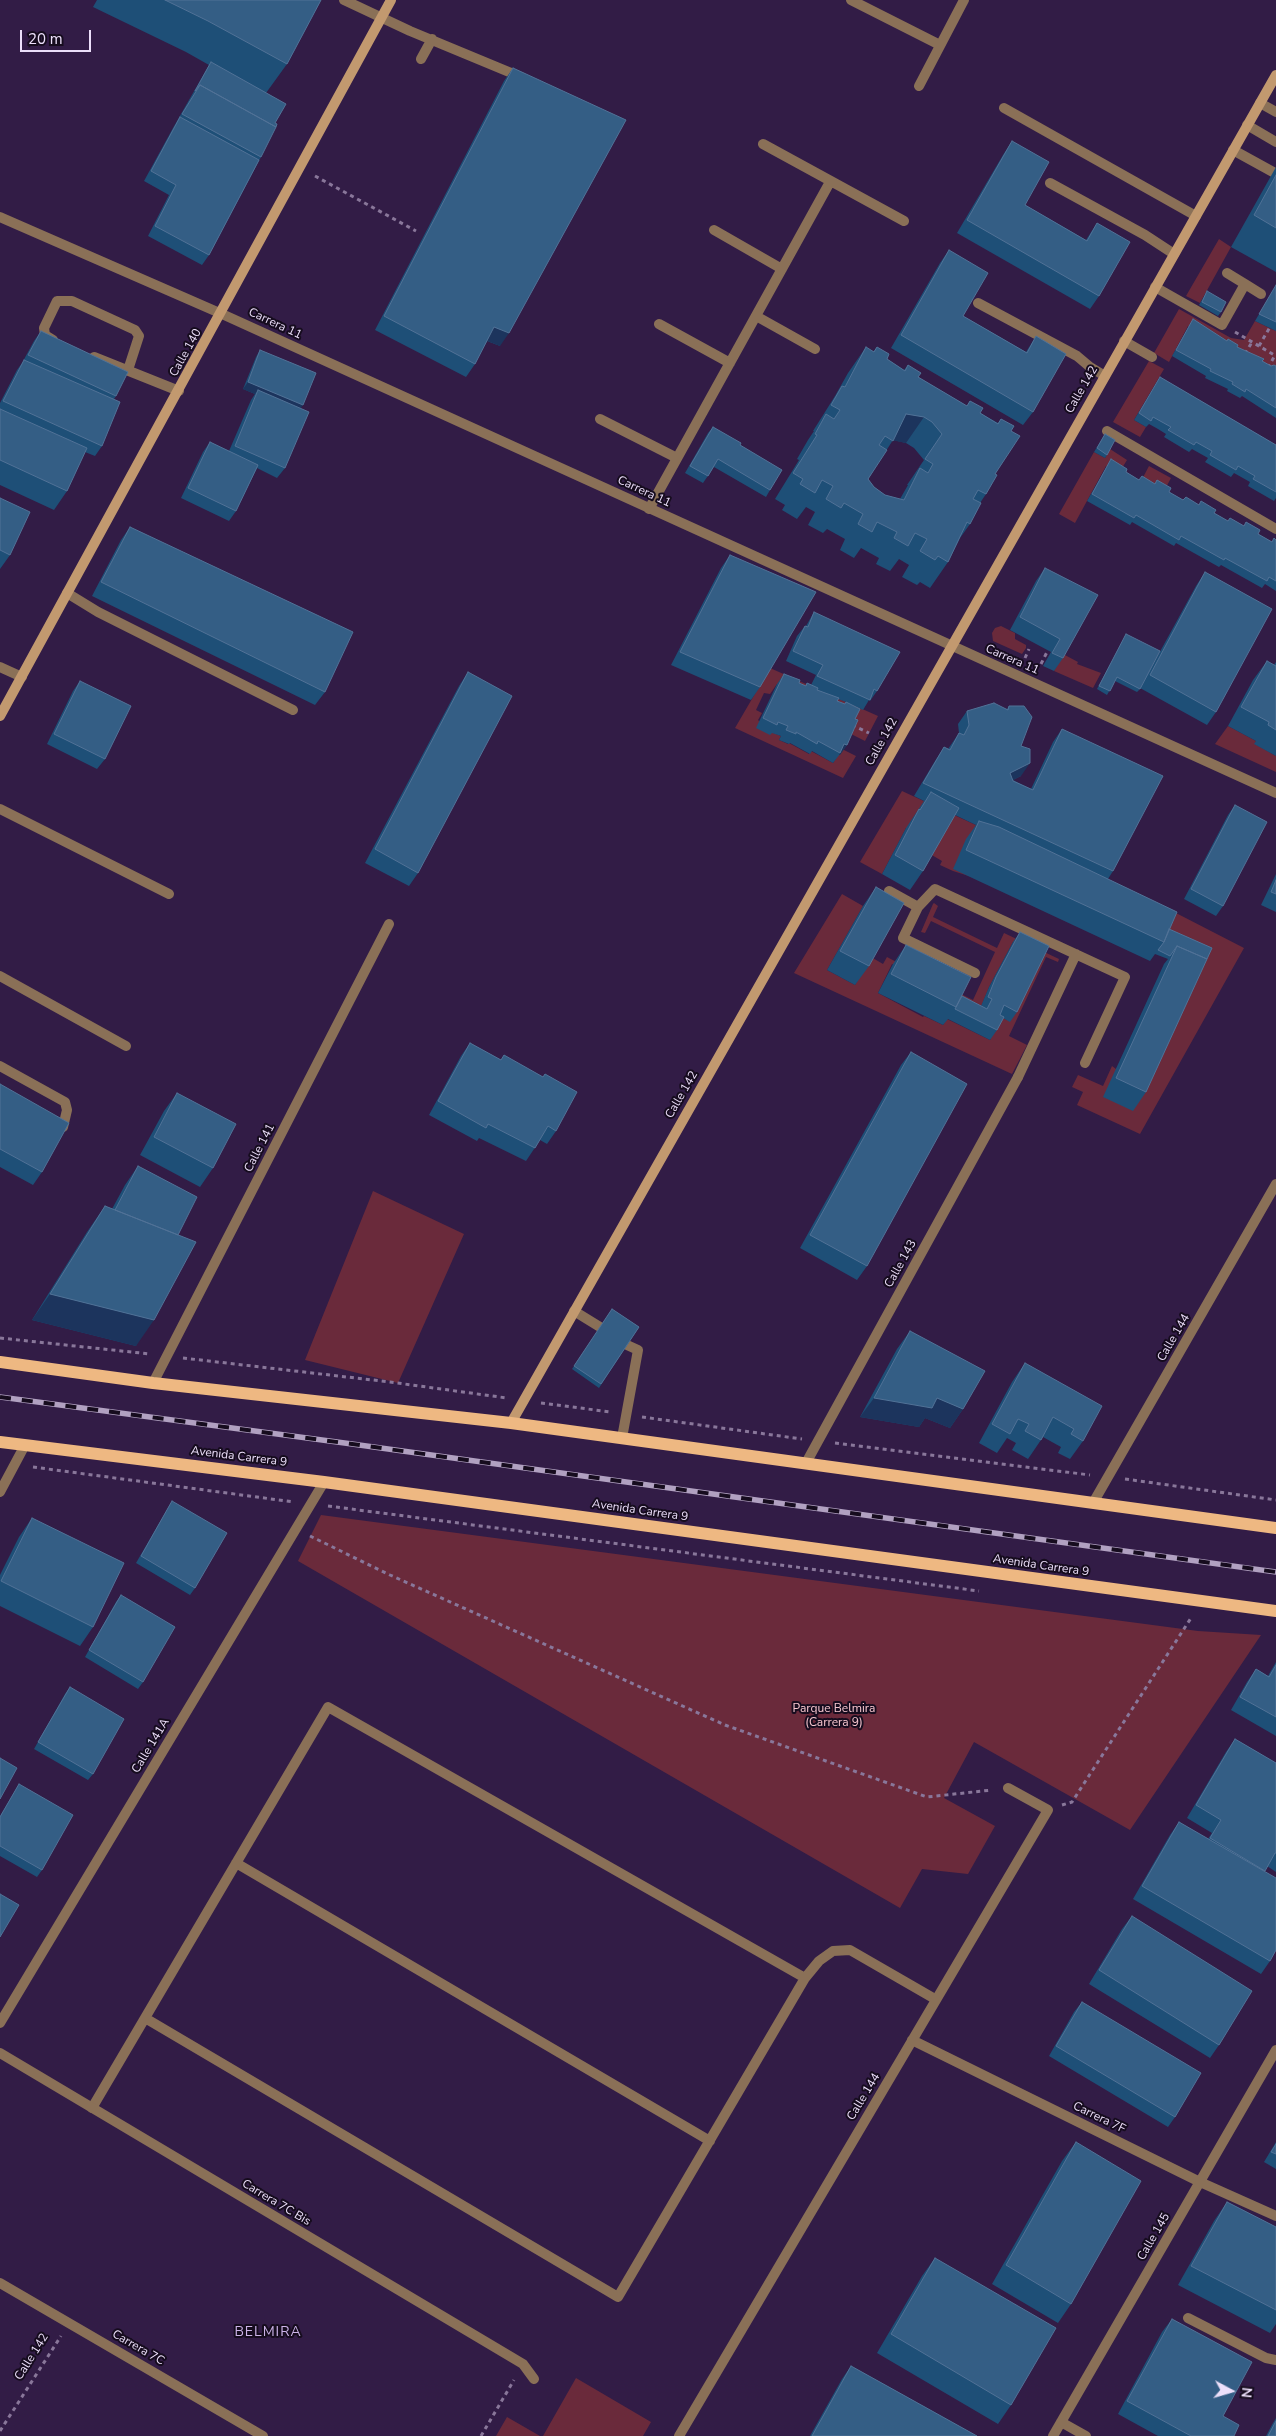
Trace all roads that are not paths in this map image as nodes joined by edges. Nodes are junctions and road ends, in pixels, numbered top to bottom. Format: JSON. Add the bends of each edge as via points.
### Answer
{"nodes":[{"id":1,"x":344,"y":0,"type":"edge"},
{"id":2,"x":391,"y":0,"type":"edge"},
{"id":3,"x":851,"y":0,"type":"edge"},
{"id":4,"x":964,"y":0,"type":"edge"},
{"id":5,"x":382,"y":17,"type":"junction"},
{"id":6,"x":432,"y":39,"type":"junction"},
{"id":7,"x":940,"y":45,"type":"junction"},
{"id":8,"x":421,"y":59,"type":"dead end"},
{"id":9,"x":1275,"y":78,"type":"edge"},
{"id":10,"x":530,"y":82,"type":"edge"},
{"id":11,"x":919,"y":86,"type":"dead end"},
{"id":12,"x":1260,"y":103,"type":"junction"},
{"id":13,"x":1004,"y":108,"type":"dead end"},
{"id":14,"x":1276,"y":112,"type":"edge"},
{"id":15,"x":1247,"y":125,"type":"junction"},
{"id":16,"x":1276,"y":142,"type":"edge"},
{"id":17,"x":763,"y":144,"type":"dead end"},
{"id":18,"x":1233,"y":150,"type":"junction"},
{"id":19,"x":1273,"y":172,"type":"dead end"},
{"id":20,"x":830,"y":182,"type":"junction"},
{"id":21,"x":1050,"y":183,"type":"edge"},
{"id":22,"x":1196,"y":216,"type":"junction"},
{"id":23,"x":0,"y":217,"type":"edge"},
{"id":24,"x":904,"y":221,"type":"dead end"},
{"id":25,"x":714,"y":230,"type":"dead end"},
{"id":26,"x":1174,"y":254,"type":"junction"},
{"id":27,"x":782,"y":269,"type":"junction"},
{"id":28,"x":1227,"y":273,"type":"dead end"},
{"id":29,"x":1245,"y":284,"type":"junction"},
{"id":30,"x":1155,"y":287,"type":"junction"},
{"id":31,"x":1261,"y":294,"type":"dead end"},
{"id":32,"x":978,"y":303,"type":"edge"},
{"id":33,"x":222,"y":314,"type":"junction"},
{"id":34,"x":756,"y":316,"type":"junction"},
{"id":35,"x":659,"y":324,"type":"dead end"},
{"id":36,"x":1124,"y":341,"type":"junction"},
{"id":37,"x":67,"y":346,"type":"edge"},
{"id":38,"x":815,"y":349,"type":"dead end"},
{"id":39,"x":84,"y":353,"type":"edge"},
{"id":40,"x":1152,"y":357,"type":"dead end"},
{"id":41,"x":730,"y":363,"type":"junction"},
{"id":42,"x":128,"y":370,"type":"junction"},
{"id":43,"x":1105,"y":376,"type":"junction"},
{"id":44,"x":179,"y":390,"type":"junction"},
{"id":45,"x":600,"y":419,"type":"dead end"},
{"id":46,"x":1108,"y":431,"type":"dead end"},
{"id":47,"x":677,"y":458,"type":"junction"},
{"id":48,"x":649,"y":509,"type":"junction"},
{"id":49,"x":1276,"y":529,"type":"edge"},
{"id":50,"x":67,"y":593,"type":"junction"},
{"id":51,"x":950,"y":646,"type":"junction"},
{"id":52,"x":0,"y":668,"type":"edge"},
{"id":53,"x":22,"y":677,"type":"junction"},
{"id":54,"x":294,"y":710,"type":"dead end"},
{"id":55,"x":0,"y":716,"type":"edge"},
{"id":56,"x":1276,"y":792,"type":"edge"},
{"id":57,"x":0,"y":810,"type":"edge"},
{"id":58,"x":889,"y":891,"type":"dead end"},
{"id":59,"x":169,"y":894,"type":"dead end"},
{"id":60,"x":918,"y":907,"type":"junction"},
{"id":61,"x":389,"y":924,"type":"dead end"},
{"id":62,"x":1076,"y":954,"type":"junction"},
{"id":63,"x":975,"y":973,"type":"dead end"},
{"id":64,"x":0,"y":976,"type":"edge"},
{"id":65,"x":126,"y":1046,"type":"dead end"},
{"id":66,"x":1085,"y":1064,"type":"dead end"},
{"id":67,"x":0,"y":1066,"type":"edge"},
{"id":68,"x":63,"y":1127,"type":"edge"},
{"id":69,"x":1276,"y":1184,"type":"edge"},
{"id":70,"x":574,"y":1311,"type":"junction"},
{"id":71,"x":600,"y":1327,"type":"edge"},
{"id":72,"x":627,"y":1345,"type":"edge"},
{"id":73,"x":0,"y":1362,"type":"edge"},
{"id":74,"x":153,"y":1383,"type":"junction"},
{"id":75,"x":511,"y":1422,"type":"junction"},
{"id":76,"x":622,"y":1438,"type":"junction"},
{"id":77,"x":0,"y":1442,"type":"edge"},
{"id":78,"x":25,"y":1445,"type":"junction"},
{"id":79,"x":806,"y":1463,"type":"junction"},
{"id":80,"x":324,"y":1482,"type":"junction"},
{"id":81,"x":0,"y":1492,"type":"edge"},
{"id":82,"x":1094,"y":1503,"type":"junction"},
{"id":83,"x":1276,"y":1528,"type":"edge"},
{"id":84,"x":1276,"y":1611,"type":"edge"},
{"id":85,"x":1008,"y":1788,"type":"road end"},
{"id":86,"x":236,"y":1863,"type":"junction"},
{"id":87,"x":805,"y":1978,"type":"junction"},
{"id":88,"x":935,"y":1999,"type":"junction"},
{"id":89,"x":145,"y":2018,"type":"junction"},
{"id":90,"x":0,"y":2023,"type":"edge"},
{"id":91,"x":912,"y":2040,"type":"junction"},
{"id":92,"x":1276,"y":2050,"type":"edge"},
{"id":93,"x":0,"y":2053,"type":"edge"},
{"id":94,"x":92,"y":2108,"type":"junction"},
{"id":95,"x":710,"y":2141,"type":"junction"},
{"id":96,"x":1200,"y":2182,"type":"junction"},
{"id":97,"x":1276,"y":2216,"type":"edge"},
{"id":98,"x":0,"y":2283,"type":"edge"},
{"id":99,"x":1188,"y":2318,"type":"dead end"},
{"id":100,"x":1276,"y":2360,"type":"edge"},
{"id":101,"x":534,"y":2379,"type":"dead end"},
{"id":102,"x":1061,"y":2422,"type":"junction"},
{"id":103,"x":263,"y":2436,"type":"edge"},
{"id":104,"x":679,"y":2436,"type":"edge"},
{"id":105,"x":1053,"y":2436,"type":"edge"},
{"id":106,"x":1086,"y":2436,"type":"edge"}],
"edges":[{"from":1,"to":5,"type":"street"},
{"from":2,"to":5,"type":"main road","name":"Calle 140"},
{"from":3,"to":7,"type":"street"},
{"from":4,"to":7,"type":"street"},
{"from":5,"to":6,"type":"street"},
{"from":5,"to":33,"type":"main road","name":"Calle 140"},
{"from":6,"to":8,"type":"street"},
{"from":6,"to":10,"type":"street"},
{"from":7,"to":11,"type":"street"},
{"from":9,"to":12,"type":"main road","name":"Calle 142"},
{"from":12,"to":14,"type":"street"},
{"from":12,"to":15,"type":"main road","name":"Calle 142"},
{"from":13,"to":22,"type":"street"},
{"from":15,"to":16,"type":"street"},
{"from":15,"to":18,"type":"main road","name":"Calle 142"},
{"from":17,"to":20,"type":"street"},
{"from":18,"to":19,"type":"street"},
{"from":18,"to":22,"type":"main road","name":"Calle 142"},
{"from":20,"to":24,"type":"street"},
{"from":20,"to":27,"type":"street"},
{"from":21,"to":26,"type":"street"},
{"from":22,"to":26,"type":"main road","name":"Calle 142"},
{"from":23,"to":33,"type":"street","name":"Carrera 11"},
{"from":25,"to":27,"type":"street"},
{"from":26,"to":30,"type":"main road","name":"Calle 142"},
{"from":27,"to":34,"type":"street"},
{"from":28,"to":29,"type":"street"},
{"from":29,"to":30,"type":"street","via":[[1222,325]]},
{"from":29,"to":31,"type":"street"},
{"from":30,"to":36,"type":"main road","name":"Calle 142"},
{"from":32,"to":43,"type":"street","via":[[1077,356]]},
{"from":33,"to":44,"type":"main road","name":"Calle 140"},
{"from":33,"to":48,"type":"street","name":"Carrera 11"},
{"from":34,"to":38,"type":"street"},
{"from":34,"to":41,"type":"street"},
{"from":35,"to":41,"type":"street"},
{"from":36,"to":40,"type":"street"},
{"from":36,"to":43,"type":"main road","name":"Calle 142"},
{"from":37,"to":42,"type":"street","via":[[45,335],[44,328],[57,301],[72,301],[135,330],[139,336]]},
{"from":39,"to":42,"type":"street"},
{"from":41,"to":47,"type":"street"},
{"from":42,"to":44,"type":"street"},
{"from":43,"to":51,"type":"main road","name":"Calle 142"},
{"from":44,"to":50,"type":"main road","name":"Calle 140"},
{"from":45,"to":47,"type":"street"},
{"from":46,"to":49,"type":"street"},
{"from":47,"to":48,"type":"street"},
{"from":48,"to":51,"type":"street","name":"Carrera 11"},
{"from":50,"to":53,"type":"main road","name":"Calle 140"},
{"from":50,"to":54,"type":"street","via":[[98,612]]},
{"from":51,"to":56,"type":"street","name":"Carrera 11"},
{"from":51,"to":70,"type":"main road","name":"Calle 142"},
{"from":52,"to":53,"type":"street"},
{"from":53,"to":55,"type":"main road","name":"Calle 140"},
{"from":57,"to":59,"type":"street"},
{"from":58,"to":60,"type":"street"},
{"from":60,"to":62,"type":"street","via":[[934,889]]},
{"from":60,"to":63,"type":"street","via":[[903,938]]},
{"from":61,"to":74,"type":"street","name":"Calle 141"},
{"from":62,"to":66,"type":"street","via":[[1124,977]]},
{"from":62,"to":79,"type":"street","name":"Calle 143","via":[[1018,1078]]},
{"from":64,"to":65,"type":"street"},
{"from":67,"to":68,"type":"street","via":[[65,1102],[67,1110]]},
{"from":69,"to":82,"type":"street","name":"Calle 144"},
{"from":70,"to":71,"type":"street"},
{"from":70,"to":75,"type":"main road","name":"Calle 142"},
{"from":72,"to":76,"type":"street","via":[[638,1350]]},
{"from":73,"to":74,"type":"main road"},
{"from":74,"to":75,"type":"main road"},
{"from":75,"to":76,"type":"main road"},
{"from":76,"to":79,"type":"main road"},
{"from":77,"to":78,"type":"main road","name":"Avenida Carrera 9"},
{"from":78,"to":80,"type":"main road","name":"Avenida Carrera 9"},
{"from":78,"to":81,"type":"street"},
{"from":79,"to":82,"type":"main road"},
{"from":80,"to":84,"type":"main road","name":"Avenida Carrera 9"},
{"from":80,"to":90,"type":"street","name":"Calle 141A"},
{"from":82,"to":83,"type":"main road"},
{"from":85,"to":88,"type":"street","name":"Calle 144","via":[[1048,1810]]},
{"from":86,"to":87,"type":"street","via":[[328,1707]]},
{"from":86,"to":89,"type":"street"},
{"from":86,"to":95,"type":"street"},
{"from":87,"to":88,"type":"street","via":[[819,1961],[833,1952],[850,1950]]},
{"from":87,"to":95,"type":"street"},
{"from":88,"to":91,"type":"street","name":"Calle 144"},
{"from":89,"to":94,"type":"street"},
{"from":89,"to":95,"type":"street","via":[[618,2297]]},
{"from":91,"to":96,"type":"street","name":"Carrera 7F"},
{"from":91,"to":104,"type":"street","name":"Calle 144"},
{"from":92,"to":96,"type":"street","name":"Calle 145"},
{"from":93,"to":94,"type":"street","name":"Carrera 7C Bis"},
{"from":94,"to":101,"type":"street","name":"Carrera 7C Bis","via":[[523,2364]]},
{"from":96,"to":97,"type":"street","name":"Carrera 7F"},
{"from":96,"to":102,"type":"street","name":"Calle 145"},
{"from":98,"to":103,"type":"street","name":"Carrera 7C"},
{"from":99,"to":100,"type":"street","via":[[1266,2358]]},
{"from":102,"to":105,"type":"street","name":"Calle 145"},
{"from":102,"to":106,"type":"street"}]}
